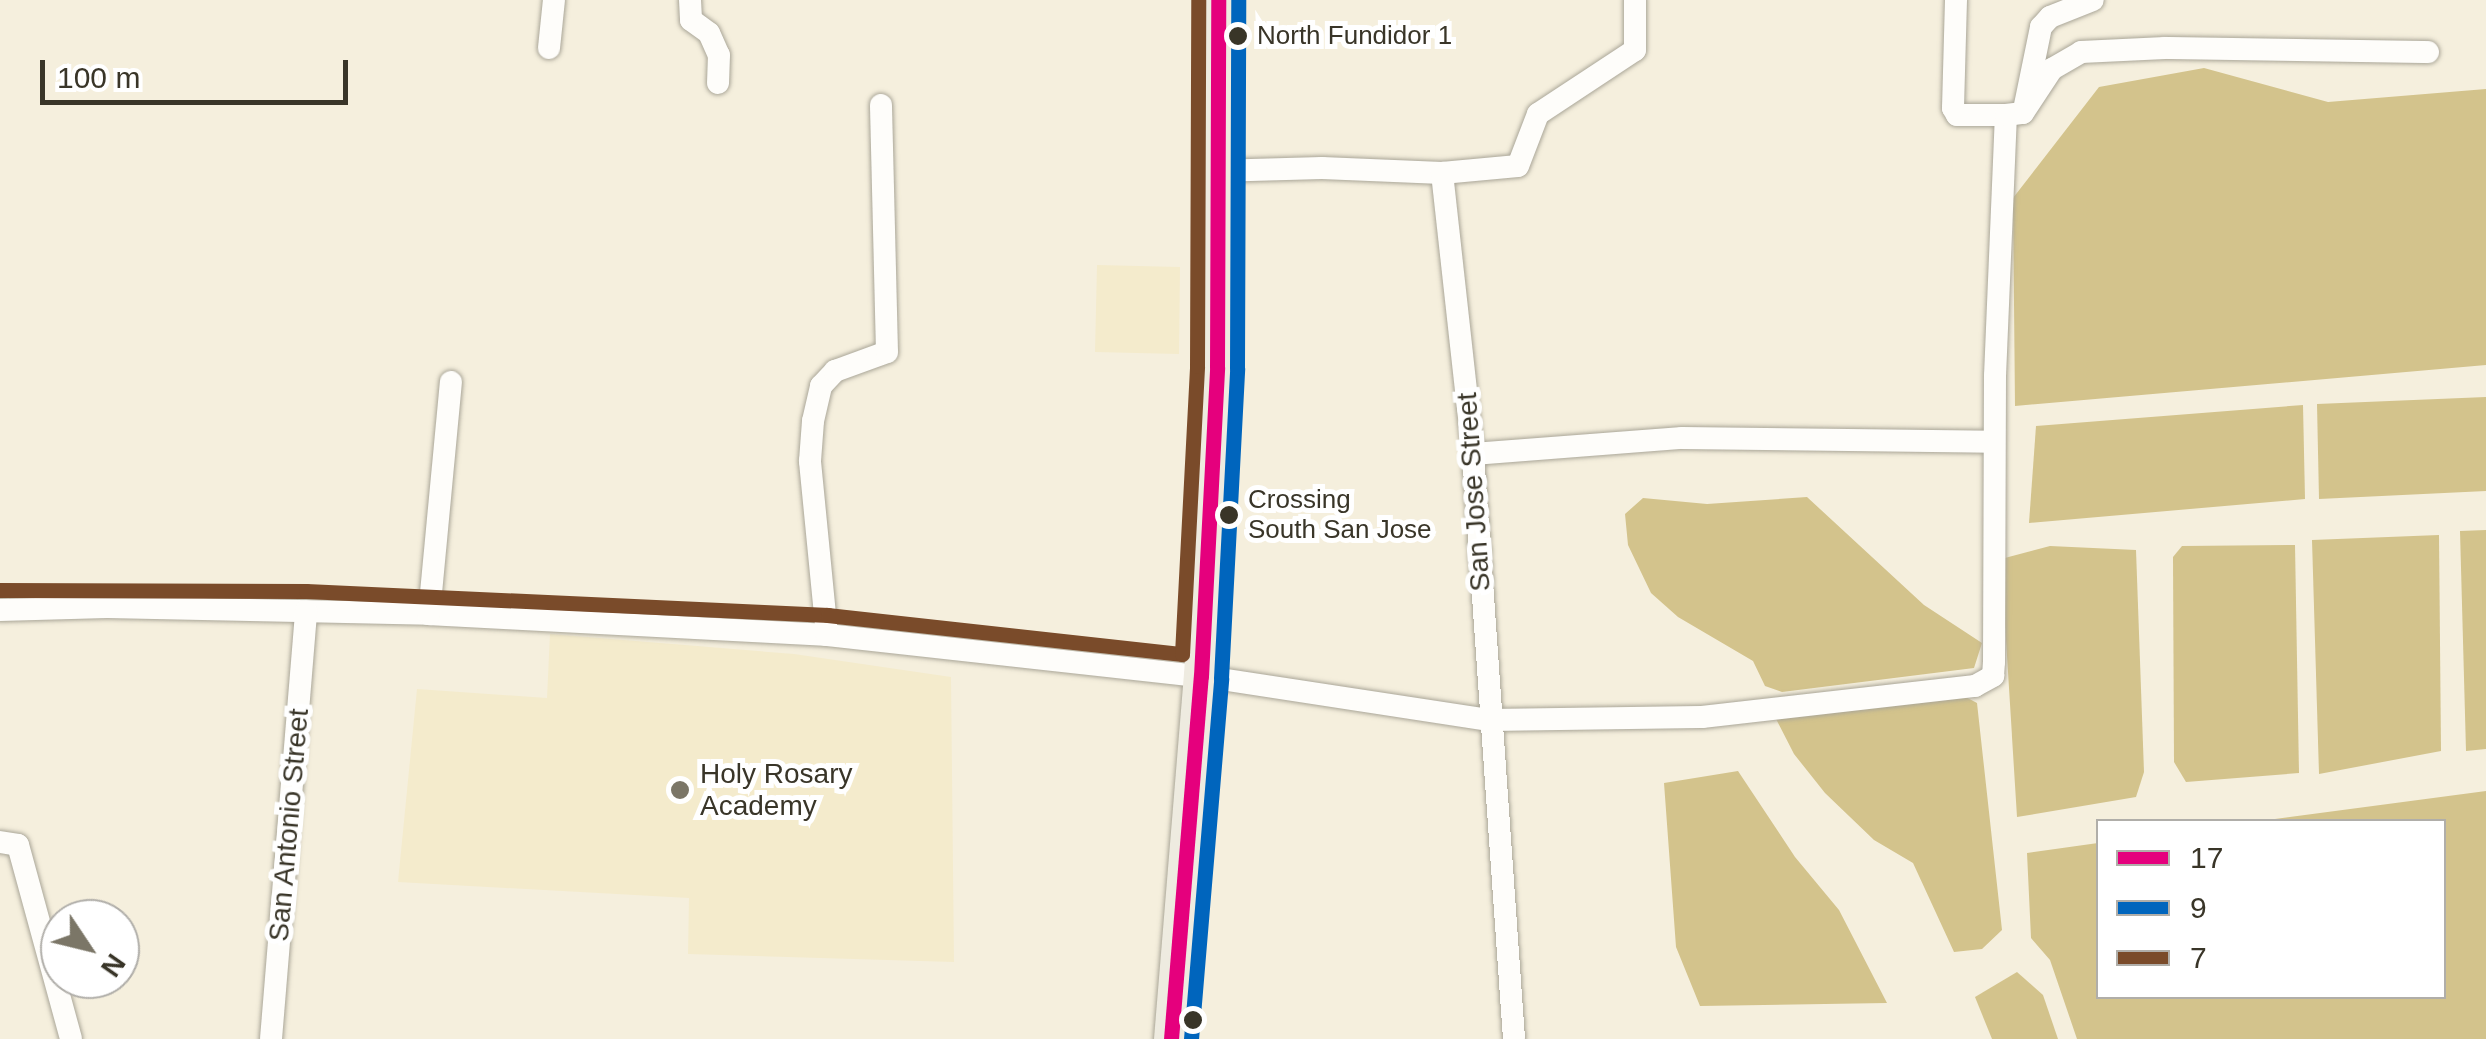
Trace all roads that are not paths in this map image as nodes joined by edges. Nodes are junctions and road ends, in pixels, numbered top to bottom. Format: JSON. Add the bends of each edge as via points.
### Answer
{"nodes":[{"id":1,"x":554,"y":0,"type":"edge"},
{"id":2,"x":690,"y":0,"type":"edge"},
{"id":3,"x":1218,"y":0,"type":"edge"},
{"id":4,"x":1636,"y":0,"type":"edge"},
{"id":5,"x":1956,"y":0,"type":"edge"},
{"id":6,"x":2093,"y":0,"type":"edge"},
{"id":7,"x":549,"y":48,"type":"dead end"},
{"id":8,"x":2428,"y":52,"type":"dead end"},
{"id":9,"x":718,"y":84,"type":"dead end"},
{"id":10,"x":881,"y":105,"type":"dead end"},
{"id":11,"x":2014,"y":114,"type":"junction"},
{"id":12,"x":1214,"y":171,"type":"junction"},
{"id":13,"x":1442,"y":173,"type":"junction"},
{"id":14,"x":451,"y":382,"type":"dead end"},
{"id":15,"x":1994,"y":442,"type":"junction"},
{"id":16,"x":1473,"y":454,"type":"junction"},
{"id":17,"x":0,"y":610,"type":"edge"},
{"id":18,"x":306,"y":611,"type":"junction"},
{"id":19,"x":429,"y":614,"type":"junction"},
{"id":20,"x":827,"y":635,"type":"junction"},
{"id":21,"x":1202,"y":676,"type":"junction"},
{"id":22,"x":1490,"y":720,"type":"junction"},
{"id":23,"x":0,"y":842,"type":"edge"},
{"id":24,"x":71,"y":1039,"type":"edge"},
{"id":25,"x":271,"y":1039,"type":"edge"},
{"id":26,"x":1171,"y":1039,"type":"edge"},
{"id":27,"x":1514,"y":1039,"type":"edge"}],
"edges":[{"from":1,"to":7,"type":"street"},
{"from":2,"to":9,"type":"street","via":[[691,20],[709,32],[719,54]]},
{"from":3,"to":12,"type":"main road"},
{"from":4,"to":13,"type":"street","via":[[1635,50],[1538,114],[1518,166]]},
{"from":5,"to":11,"type":"street","via":[[1952,108],[1957,114]]},
{"from":6,"to":11,"type":"street","via":[[2050,16],[2041,27]]},
{"from":8,"to":11,"type":"street","via":[[2081,52],[2052,69]]},
{"from":10,"to":20,"type":"street","via":[[887,352],[834,372],[822,386],[814,421],[811,477]]},
{"from":11,"to":15,"type":"street"},
{"from":12,"to":13,"type":"street"},
{"from":12,"to":21,"type":"main road","via":[[1217,367]]},
{"from":13,"to":16,"type":"street","name":"San Jose Street"},
{"from":14,"to":19,"type":"street"},
{"from":15,"to":16,"type":"street","via":[[1682,438]]},
{"from":15,"to":22,"type":"street","via":[[1994,662],[1984,683],[1702,717]]},
{"from":16,"to":22,"type":"street","name":"San Jose Street"},
{"from":17,"to":18,"type":"street"},
{"from":18,"to":19,"type":"street"},
{"from":18,"to":25,"type":"street","name":"San Antonio Street"},
{"from":19,"to":20,"type":"street"},
{"from":20,"to":21,"type":"street"},
{"from":21,"to":22,"type":"street"},
{"from":21,"to":26,"type":"main road"},
{"from":22,"to":27,"type":"street","name":"San Jose Street"},
{"from":23,"to":24,"type":"street","via":[[18,845]]}]}
